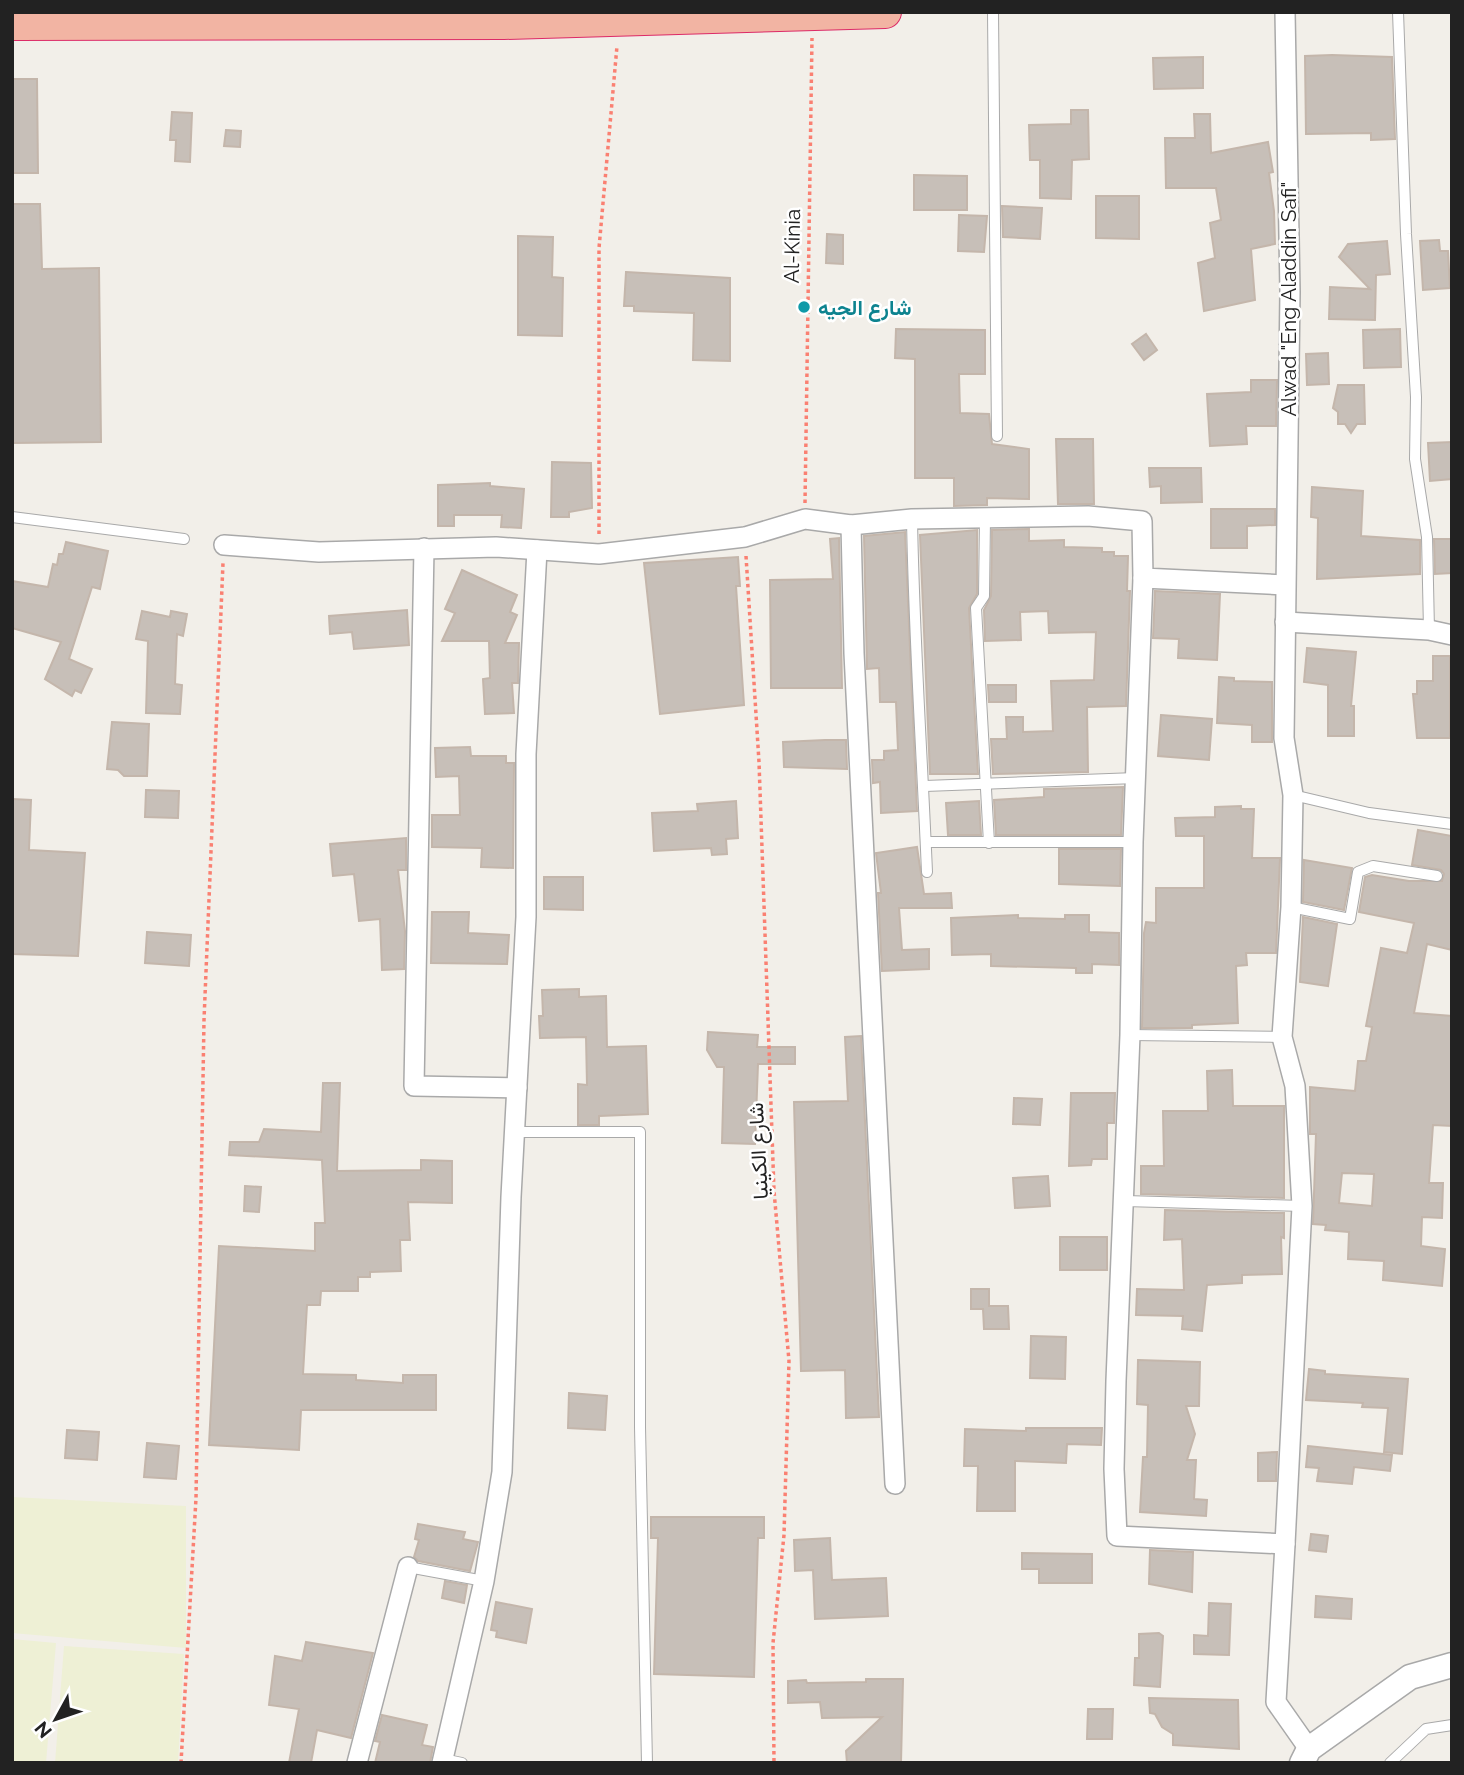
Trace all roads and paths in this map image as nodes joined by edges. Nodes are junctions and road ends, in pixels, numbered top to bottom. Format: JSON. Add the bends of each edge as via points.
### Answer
{"nodes":[{"id":1,"x":886,"y":12,"type":"edge"},
{"id":2,"x":993,"y":12,"type":"edge"},
{"id":3,"x":1285,"y":12,"type":"edge"},
{"id":4,"x":1398,"y":12,"type":"edge"},
{"id":5,"x":812,"y":15,"type":"junction"},
{"id":6,"x":495,"y":17,"type":"edge"},
{"id":7,"x":619,"y":20,"type":"junction"},
{"id":8,"x":12,"y":24,"type":"edge"},
{"id":9,"x":997,"y":436,"type":"dead end"},
{"id":10,"x":12,"y":517,"type":"edge"},
{"id":11,"x":985,"y":518,"type":"junction"},
{"id":12,"x":805,"y":519,"type":"junction"},
{"id":13,"x":912,"y":519,"type":"junction"},
{"id":14,"x":851,"y":525,"type":"junction"},
{"id":15,"x":745,"y":537,"type":"junction"},
{"id":16,"x":184,"y":539,"type":"dead end"},
{"id":17,"x":224,"y":545,"type":"joint"},
{"id":18,"x":424,"y":548,"type":"junction"},
{"id":19,"x":537,"y":550,"type":"junction"},
{"id":20,"x":599,"y":554,"type":"junction"},
{"id":21,"x":1143,"y":578,"type":"junction"},
{"id":22,"x":1285,"y":585,"type":"junction"},
{"id":23,"x":1285,"y":622,"type":"junction"},
{"id":24,"x":1429,"y":630,"type":"junction"},
{"id":25,"x":1452,"y":635,"type":"edge"},
{"id":26,"x":1136,"y":778,"type":"junction"},
{"id":27,"x":985,"y":784,"type":"junction"},
{"id":28,"x":925,"y":786,"type":"junction"},
{"id":29,"x":1293,"y":795,"type":"junction"},
{"id":30,"x":1452,"y":824,"type":"edge"},
{"id":31,"x":926,"y":842,"type":"junction"},
{"id":32,"x":1133,"y":842,"type":"junction"},
{"id":33,"x":989,"y":843,"type":"junction"},
{"id":34,"x":927,"y":872,"type":"dead end"},
{"id":35,"x":1437,"y":876,"type":"dead end"},
{"id":36,"x":1291,"y":907,"type":"junction"},
{"id":37,"x":1130,"y":1035,"type":"junction"},
{"id":38,"x":1282,"y":1037,"type":"junction"},
{"id":39,"x":517,"y":1088,"type":"junction"},
{"id":40,"x":514,"y":1132,"type":"junction"},
{"id":41,"x":1125,"y":1201,"type":"junction"},
{"id":42,"x":1302,"y":1206,"type":"junction"},
{"id":43,"x":895,"y":1483,"type":"dead end"},
{"id":44,"x":1285,"y":1544,"type":"junction"},
{"id":45,"x":408,"y":1567,"type":"joint"},
{"id":46,"x":484,"y":1581,"type":"junction"},
{"id":47,"x":1452,"y":1665,"type":"edge"},
{"id":48,"x":1452,"y":1726,"type":"edge"},
{"id":49,"x":1306,"y":1756,"type":"edge"},
{"id":50,"x":449,"y":1761,"type":"edge"},
{"id":51,"x":181,"y":1763,"type":"edge"},
{"id":52,"x":356,"y":1763,"type":"edge"},
{"id":53,"x":648,"y":1763,"type":"edge"},
{"id":54,"x":775,"y":1763,"type":"edge"},
{"id":55,"x":1390,"y":1763,"type":"edge"}],
"edges":[{"from":1,"to":5,"type":"highway"},
{"from":2,"to":9,"type":"lane"},
{"from":3,"to":22,"type":"street","name":"Alwad \"Eng Aladdin Safi\"","via":[[1290,292]]},
{"from":4,"to":24,"type":"lane","via":[[1415,459],[1427,537]]},
{"from":5,"to":7,"type":"highway"},
{"from":5,"to":12,"type":"path","name":"Al-Kinia"},
{"from":6,"to":7,"type":"highway"},
{"from":6,"to":8,"type":"highway","via":[[210,26]]},
{"from":7,"to":20,"type":"path","via":[[599,248]]},
{"from":10,"to":16,"type":"lane"},
{"from":11,"to":13,"type":"street"},
{"from":11,"to":21,"type":"street","via":[[1088,516],[1142,521]]},
{"from":11,"to":27,"type":"lane","via":[[984,596],[976,608]]},
{"from":12,"to":14,"type":"street"},
{"from":12,"to":15,"type":"street"},
{"from":13,"to":14,"type":"street"},
{"from":13,"to":28,"type":"lane"},
{"from":14,"to":43,"type":"street"},
{"from":15,"to":20,"type":"street"},
{"from":15,"to":54,"type":"path","name":"شارع الكينيا","via":[[759,762],[775,1191],[789,1361],[784,1535],[773,1643]]},
{"from":17,"to":18,"type":"street","via":[[319,552]]},
{"from":17,"to":51,"type":"path","via":[[204,1020],[196,1498]]},
{"from":18,"to":19,"type":"street"},
{"from":18,"to":39,"type":"street","via":[[414,1086]]},
{"from":19,"to":20,"type":"street"},
{"from":19,"to":39,"type":"street"},
{"from":21,"to":22,"type":"street"},
{"from":21,"to":26,"type":"street"},
{"from":22,"to":23,"type":"street","name":"Alwad \"Eng Aladdin Safi\""},
{"from":23,"to":24,"type":"street"},
{"from":23,"to":29,"type":"street","name":"Alwad \"Eng Aladdin Safi\"","via":[[1284,738]]},
{"from":24,"to":25,"type":"street"},
{"from":26,"to":27,"type":"lane"},
{"from":26,"to":32,"type":"street"},
{"from":27,"to":28,"type":"lane"},
{"from":27,"to":33,"type":"lane"},
{"from":28,"to":31,"type":"lane"},
{"from":29,"to":30,"type":"lane","via":[[1369,813]]},
{"from":29,"to":36,"type":"street","name":"Alwad \"Eng Aladdin Safi\""},
{"from":31,"to":33,"type":"lane"},
{"from":31,"to":34,"type":"lane"},
{"from":32,"to":33,"type":"lane"},
{"from":32,"to":37,"type":"street"},
{"from":35,"to":36,"type":"lane","via":[[1373,866],[1358,872],[1350,919]]},
{"from":36,"to":38,"type":"street","name":"Alwad \"Eng Aladdin Safi\""},
{"from":37,"to":38,"type":"lane"},
{"from":37,"to":41,"type":"street"},
{"from":38,"to":42,"type":"street","name":"Alwad \"Eng Aladdin Safi\"","via":[[1295,1086]]},
{"from":39,"to":40,"type":"street"},
{"from":40,"to":46,"type":"street","via":[[502,1472]]},
{"from":40,"to":53,"type":"lane","via":[[640,1132],[640,1427]]},
{"from":41,"to":42,"type":"lane"},
{"from":41,"to":44,"type":"street","via":[[1114,1469],[1118,1536]]},
{"from":42,"to":44,"type":"street","name":"Alwad \"Eng Aladdin Safi\""},
{"from":44,"to":49,"type":"street","name":"Alwad \"Eng Aladdin Safi\"","via":[[1276,1702]]},
{"from":45,"to":46,"type":"lane"},
{"from":45,"to":52,"type":"street"},
{"from":46,"to":50,"type":"street"},
{"from":47,"to":49,"type":"street","via":[[1410,1677]]},
{"from":48,"to":55,"type":"lane","via":[[1426,1729]]}]}
